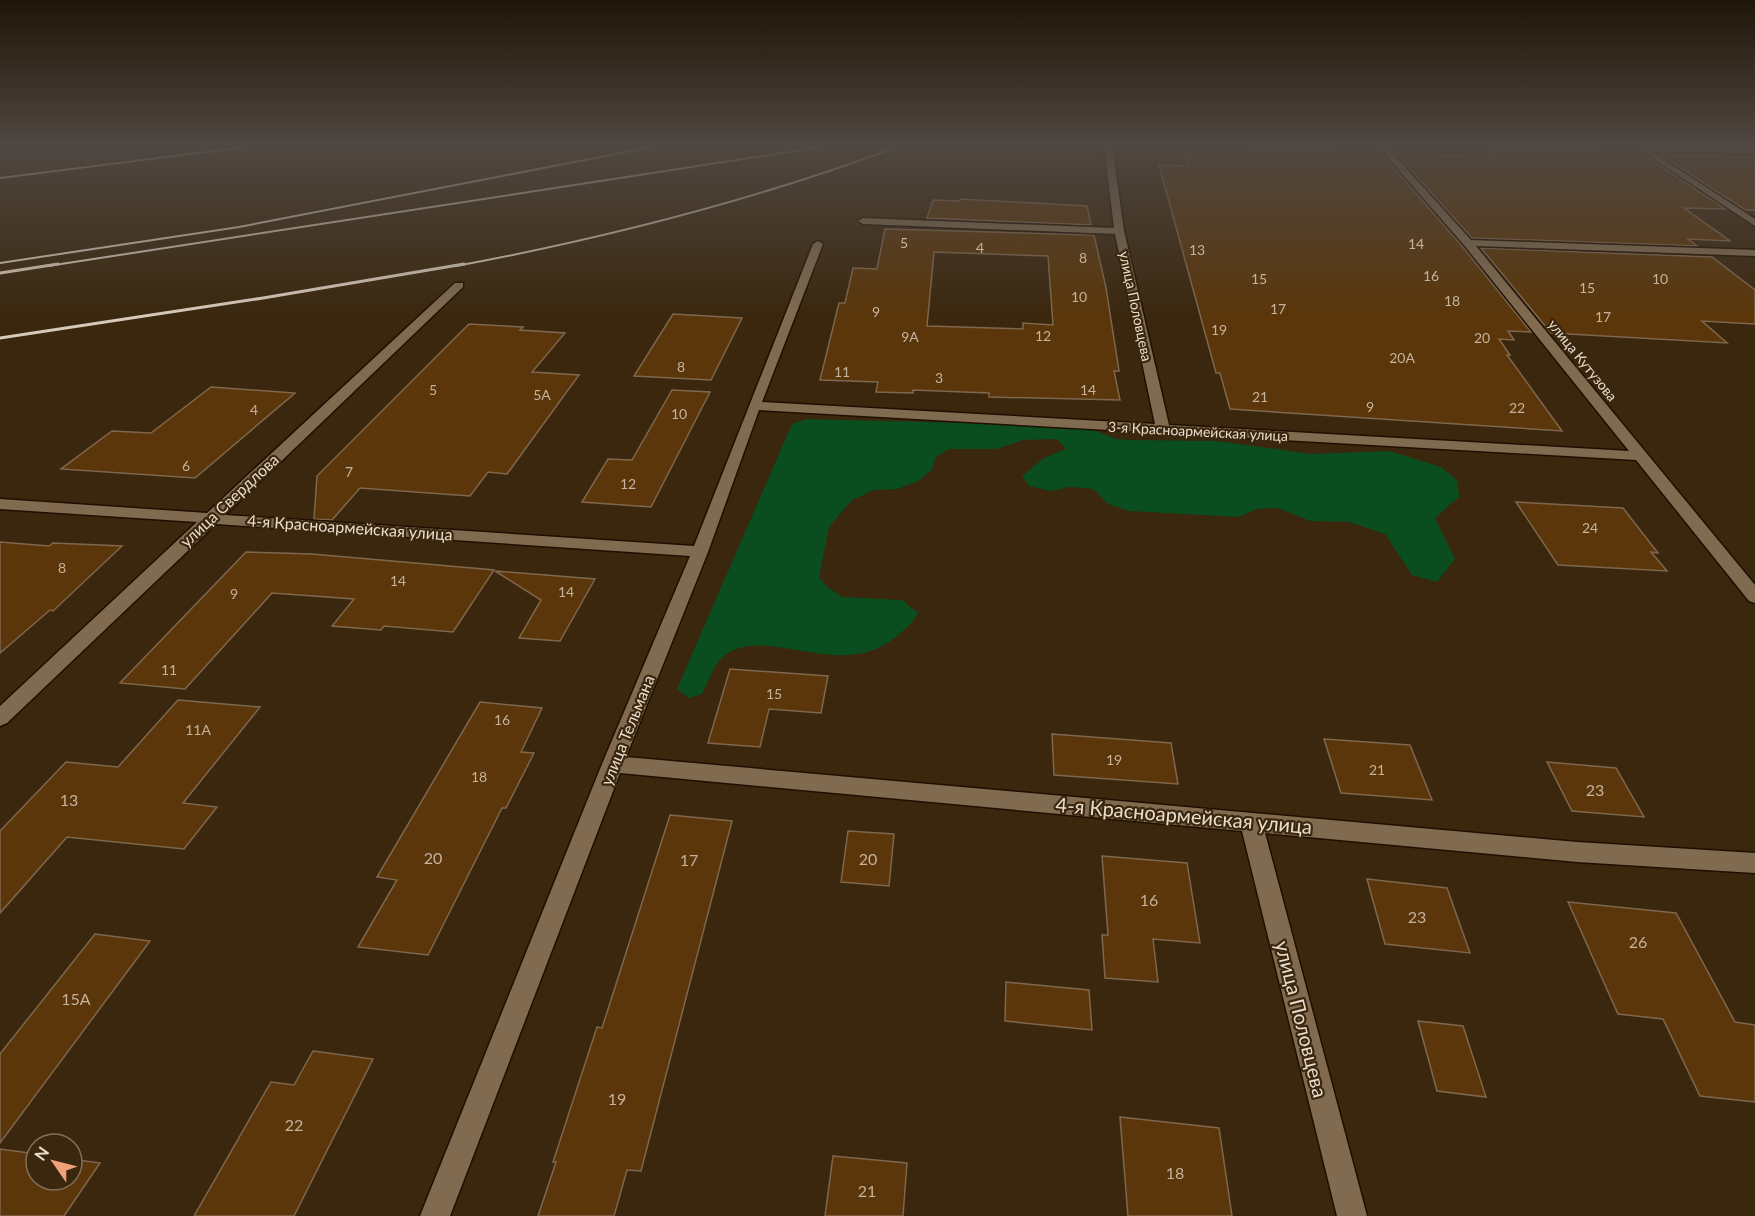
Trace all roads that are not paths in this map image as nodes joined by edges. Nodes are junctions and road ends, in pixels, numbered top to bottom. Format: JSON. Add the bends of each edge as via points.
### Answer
{"nodes":[{"id":1,"x":1115,"y":203,"type":"edge"},
{"id":2,"x":1432,"y":203,"type":"edge"},
{"id":3,"x":1724,"y":203,"type":"edge"},
{"id":4,"x":863,"y":221,"type":"dead end"},
{"id":5,"x":1755,"y":223,"type":"edge"},
{"id":6,"x":1119,"y":231,"type":"junction"},
{"id":7,"x":1468,"y":243,"type":"junction"},
{"id":8,"x":818,"y":244,"type":"dead end"},
{"id":9,"x":1755,"y":253,"type":"edge"},
{"id":10,"x":459,"y":285,"type":"dead end"},
{"id":11,"x":754,"y":406,"type":"junction"},
{"id":12,"x":1163,"y":429,"type":"junction"},
{"id":13,"x":1643,"y":456,"type":"junction"},
{"id":14,"x":0,"y":504,"type":"edge"},
{"id":15,"x":210,"y":517,"type":"junction"},
{"id":16,"x":700,"y":552,"type":"junction"},
{"id":17,"x":1755,"y":597,"type":"edge"},
{"id":18,"x":0,"y":718,"type":"edge"},
{"id":19,"x":613,"y":764,"type":"junction"},
{"id":20,"x":1251,"y":821,"type":"junction"},
{"id":21,"x":1755,"y":863,"type":"edge"},
{"id":22,"x":435,"y":1216,"type":"edge"},
{"id":23,"x":1352,"y":1216,"type":"edge"}],
"edges":[{"from":1,"to":6,"type":"street","name":"улица Половцева"},
{"from":2,"to":7,"type":"street","name":"улица Кутузова"},
{"from":3,"to":5,"type":"street"},
{"from":4,"to":6,"type":"street"},
{"from":6,"to":12,"type":"street","name":"улица Половцева"},
{"from":7,"to":9,"type":"street"},
{"from":7,"to":13,"type":"street","name":"улица Кутузова"},
{"from":8,"to":11,"type":"street","name":"улица Тельмана"},
{"from":10,"to":15,"type":"street","name":"улица Свердлова"},
{"from":11,"to":12,"type":"street","name":"3-я Красноармейская улица"},
{"from":11,"to":16,"type":"street","name":"улица Тельмана"},
{"from":12,"to":13,"type":"street","name":"3-я Красноармейская улица"},
{"from":13,"to":17,"type":"street","name":"улица Кутузова"},
{"from":14,"to":15,"type":"street","name":"4-я Красноармейская улица"},
{"from":15,"to":16,"type":"street","name":"4-я Красноармейская улица"},
{"from":15,"to":18,"type":"street","name":"улица Свердлова"},
{"from":16,"to":19,"type":"street","name":"улица Тельмана"},
{"from":19,"to":20,"type":"street","name":"4-я Красноармейская улица"},
{"from":19,"to":22,"type":"street","name":"улица Тельмана"},
{"from":20,"to":21,"type":"street","name":"4-я Красноармейская улица","via":[[1577,852]]},
{"from":20,"to":23,"type":"street","name":"улица Половцева"}]}
